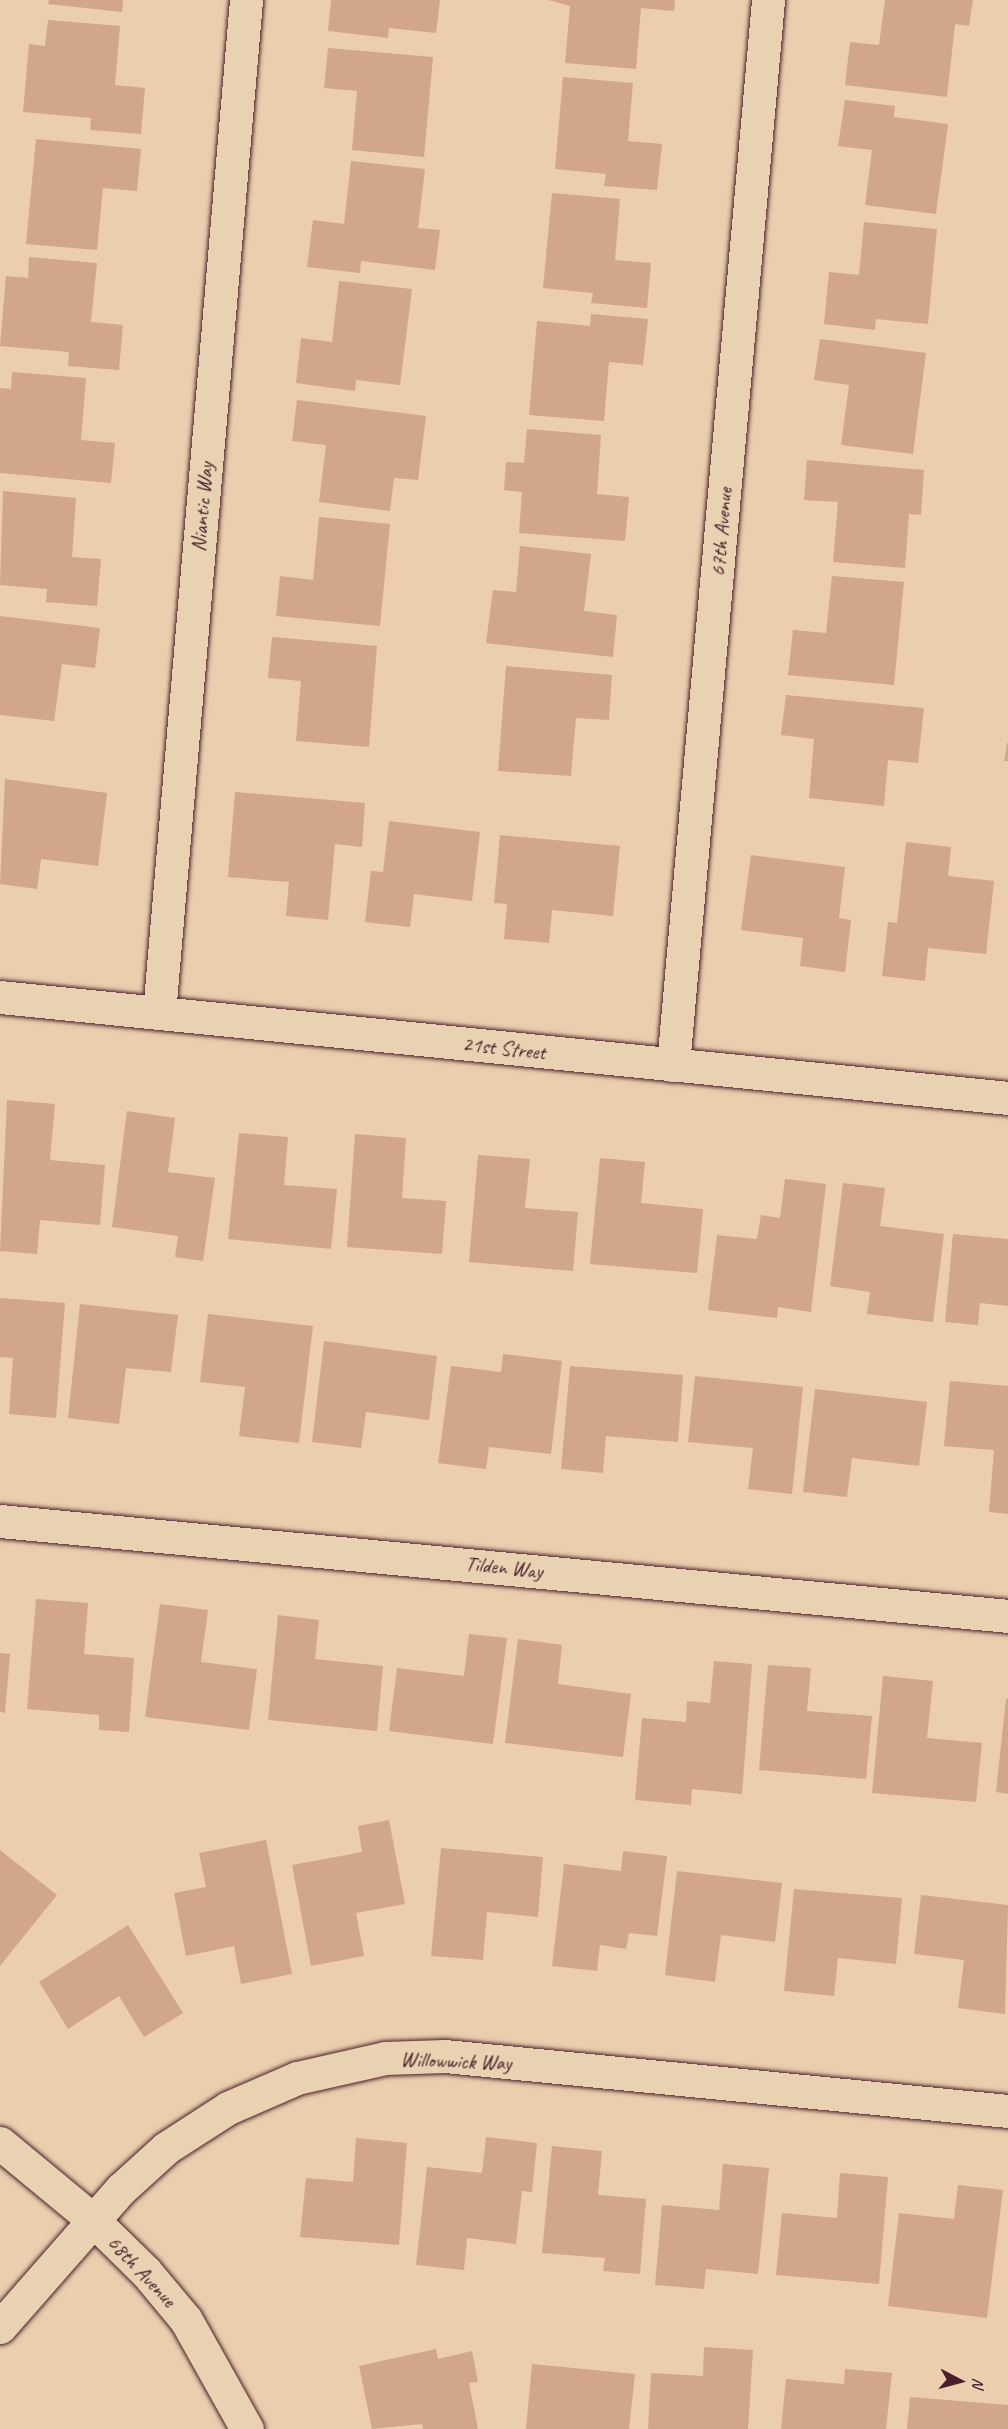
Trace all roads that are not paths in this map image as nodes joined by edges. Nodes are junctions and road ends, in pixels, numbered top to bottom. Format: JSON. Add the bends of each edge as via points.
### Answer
{"nodes":[{"id":1,"x":246,"y":0,"type":"edge"},
{"id":2,"x":768,"y":0,"type":"edge"},
{"id":3,"x":0,"y":997,"type":"edge"},
{"id":4,"x":159,"y":1013,"type":"junction"},
{"id":5,"x":673,"y":1065,"type":"junction"},
{"id":6,"x":1008,"y":1098,"type":"edge"},
{"id":7,"x":0,"y":1521,"type":"edge"},
{"id":8,"x":1008,"y":1616,"type":"edge"},
{"id":9,"x":1008,"y":2111,"type":"edge"},
{"id":10,"x":0,"y":2143,"type":"edge"},
{"id":11,"x":93,"y":2220,"type":"junction"},
{"id":12,"x":0,"y":2327,"type":"edge"},
{"id":13,"x":248,"y":2429,"type":"edge"}],
"edges":[{"from":1,"to":4,"type":"street","name":"Niantic Way"},
{"from":2,"to":5,"type":"street","name":"67th Avenue"},
{"from":3,"to":4,"type":"street","name":"21st Street"},
{"from":4,"to":5,"type":"street","name":"21st Street"},
{"from":5,"to":6,"type":"street","name":"21st Street"},
{"from":7,"to":8,"type":"street","name":"Tilden Way"},
{"from":9,"to":11,"type":"street","name":"Willowwick Way","via":[[445,2056],[385,2058],[297,2078],[228,2108],[166,2148]]},
{"from":10,"to":11,"type":"street","name":"68th Avenue"},
{"from":11,"to":12,"type":"street","name":"Willowwick Way"},
{"from":11,"to":13,"type":"street","name":"68th Avenue","via":[[186,2320]]}]}
